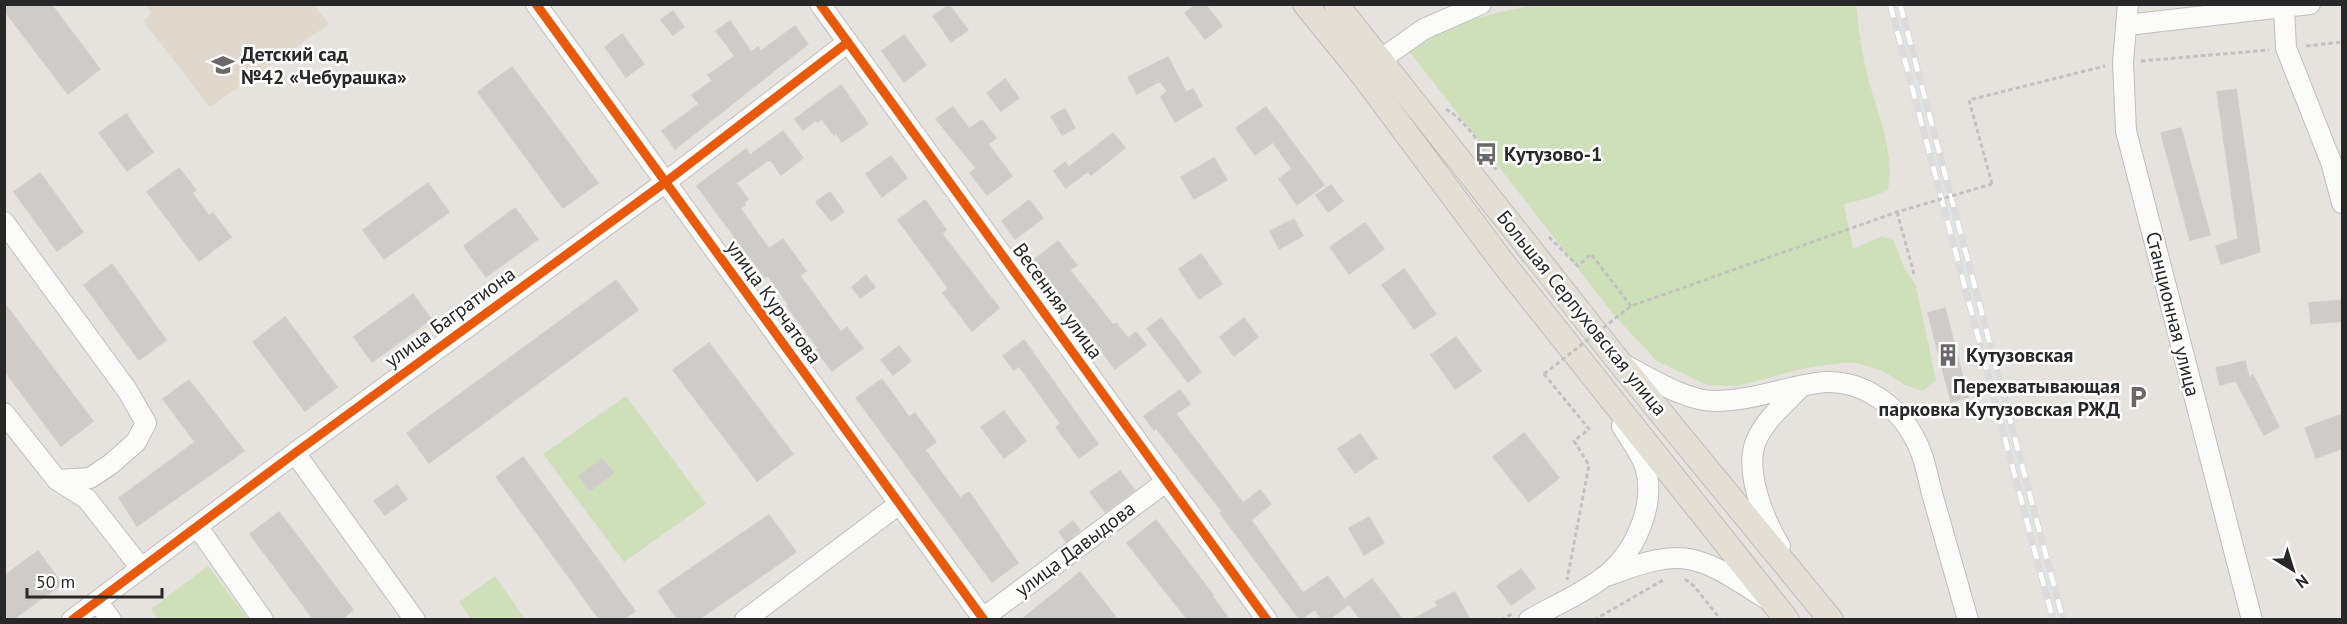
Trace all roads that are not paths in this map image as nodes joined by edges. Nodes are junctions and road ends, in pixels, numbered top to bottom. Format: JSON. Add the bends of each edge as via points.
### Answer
{"nodes":[{"id":1,"x":536,"y":4,"type":"edge"},
{"id":2,"x":820,"y":4,"type":"edge"},
{"id":3,"x":1305,"y":4,"type":"edge"},
{"id":4,"x":1336,"y":4,"type":"edge"},
{"id":5,"x":1481,"y":4,"type":"edge"},
{"id":6,"x":2128,"y":4,"type":"edge"},
{"id":7,"x":2310,"y":4,"type":"edge"},
{"id":8,"x":2284,"y":7,"type":"junction"},
{"id":9,"x":2127,"y":25,"type":"junction"},
{"id":10,"x":848,"y":42,"type":"junction"},
{"id":11,"x":1380,"y":60,"type":"junction"},
{"id":12,"x":667,"y":181,"type":"junction"},
{"id":13,"x":2343,"y":203,"type":"edge"},
{"id":14,"x":4,"y":222,"type":"edge"},
{"id":15,"x":1620,"y":363,"type":"junction"},
{"id":16,"x":1595,"y":379,"type":"junction"},
{"id":17,"x":1800,"y":388,"type":"junction"},
{"id":18,"x":4,"y":413,"type":"edge"},
{"id":19,"x":295,"y":453,"type":"junction"},
{"id":20,"x":57,"y":480,"type":"junction"},
{"id":21,"x":1167,"y":481,"type":"junction"},
{"id":22,"x":899,"y":504,"type":"junction"},
{"id":23,"x":197,"y":526,"type":"junction"},
{"id":24,"x":141,"y":568,"type":"junction"},
{"id":25,"x":1602,"y":579,"type":"junction"},
{"id":26,"x":1802,"y":583,"type":"junction"},
{"id":27,"x":97,"y":601,"type":"junction"},
{"id":28,"x":1782,"y":612,"type":"edge"},
{"id":29,"x":1525,"y":614,"type":"edge"},
{"id":30,"x":984,"y":619,"type":"edge"},
{"id":31,"x":72,"y":620,"type":"edge"},
{"id":32,"x":111,"y":620,"type":"edge"},
{"id":33,"x":263,"y":620,"type":"edge"},
{"id":34,"x":415,"y":620,"type":"edge"},
{"id":35,"x":746,"y":620,"type":"edge"},
{"id":36,"x":1267,"y":620,"type":"edge"},
{"id":37,"x":1831,"y":620,"type":"edge"},
{"id":38,"x":1968,"y":620,"type":"edge"},
{"id":39,"x":2252,"y":620,"type":"edge"}],
"edges":[{"from":1,"to":12,"type":"street","name":"улица Курчатова"},
{"from":2,"to":10,"type":"street","name":"Весенняя улица"},
{"from":3,"to":16,"type":"main road","name":"Большая Серпуховская улица"},
{"from":4,"to":11,"type":"main road","name":"Большая Серпуховская улица"},
{"from":5,"to":11,"type":"street","via":[[1424,29]]},
{"from":6,"to":9,"type":"street","name":"Станционная улица"},
{"from":7,"to":8,"type":"street"},
{"from":8,"to":9,"type":"street"},
{"from":8,"to":13,"type":"street","via":[[2286,48]]},
{"from":9,"to":39,"type":"street","name":"Станционная улица","via":[[2123,62],[2126,131]]},
{"from":10,"to":12,"type":"street","name":"улица Багратиона"},
{"from":10,"to":21,"type":"street","name":"Весенняя улица"},
{"from":11,"to":15,"type":"main road","name":"Большая Серпуховская улица"},
{"from":12,"to":19,"type":"street","name":"улица Багратиона"},
{"from":12,"to":22,"type":"street","name":"улица Курчатова"},
{"from":14,"to":20,"type":"street","via":[[127,390],[146,423],[136,442],[90,478]]},
{"from":15,"to":17,"type":"street","via":[[1675,391],[1713,401]]},
{"from":15,"to":26,"type":"main road","name":"Большая Серпуховская улица"},
{"from":16,"to":25,"type":"street","via":[[1645,465],[1648,486],[1647,510],[1635,538],[1625,556]]},
{"from":16,"to":28,"type":"main road","name":"Большая Серпуховская улица"},
{"from":17,"to":26,"type":"street","via":[[1767,421],[1756,441],[1752,460],[1758,500]]},
{"from":17,"to":38,"type":"street","via":[[1842,383],[1863,389],[1899,413],[1917,442]]},
{"from":18,"to":20,"type":"street"},
{"from":19,"to":23,"type":"street","name":"улица Багратиона"},
{"from":19,"to":34,"type":"street"},
{"from":20,"to":24,"type":"street","via":[[87,499]]},
{"from":21,"to":30,"type":"street","name":"улица Давыдова"},
{"from":21,"to":36,"type":"street","name":"Весенняя улица"},
{"from":22,"to":30,"type":"street","name":"улица Курчатова"},
{"from":22,"to":35,"type":"street"},
{"from":23,"to":24,"type":"street","name":"улица Багратиона"},
{"from":23,"to":33,"type":"street"},
{"from":24,"to":27,"type":"street","name":"улица Багратиона"},
{"from":25,"to":28,"type":"street","via":[[1638,564],[1690,557],[1716,567]]},
{"from":25,"to":29,"type":"street"},
{"from":26,"to":37,"type":"main road","name":"Большая Серпуховская улица"},
{"from":27,"to":31,"type":"street","name":"улица Багратиона"},
{"from":27,"to":32,"type":"street"}]}
